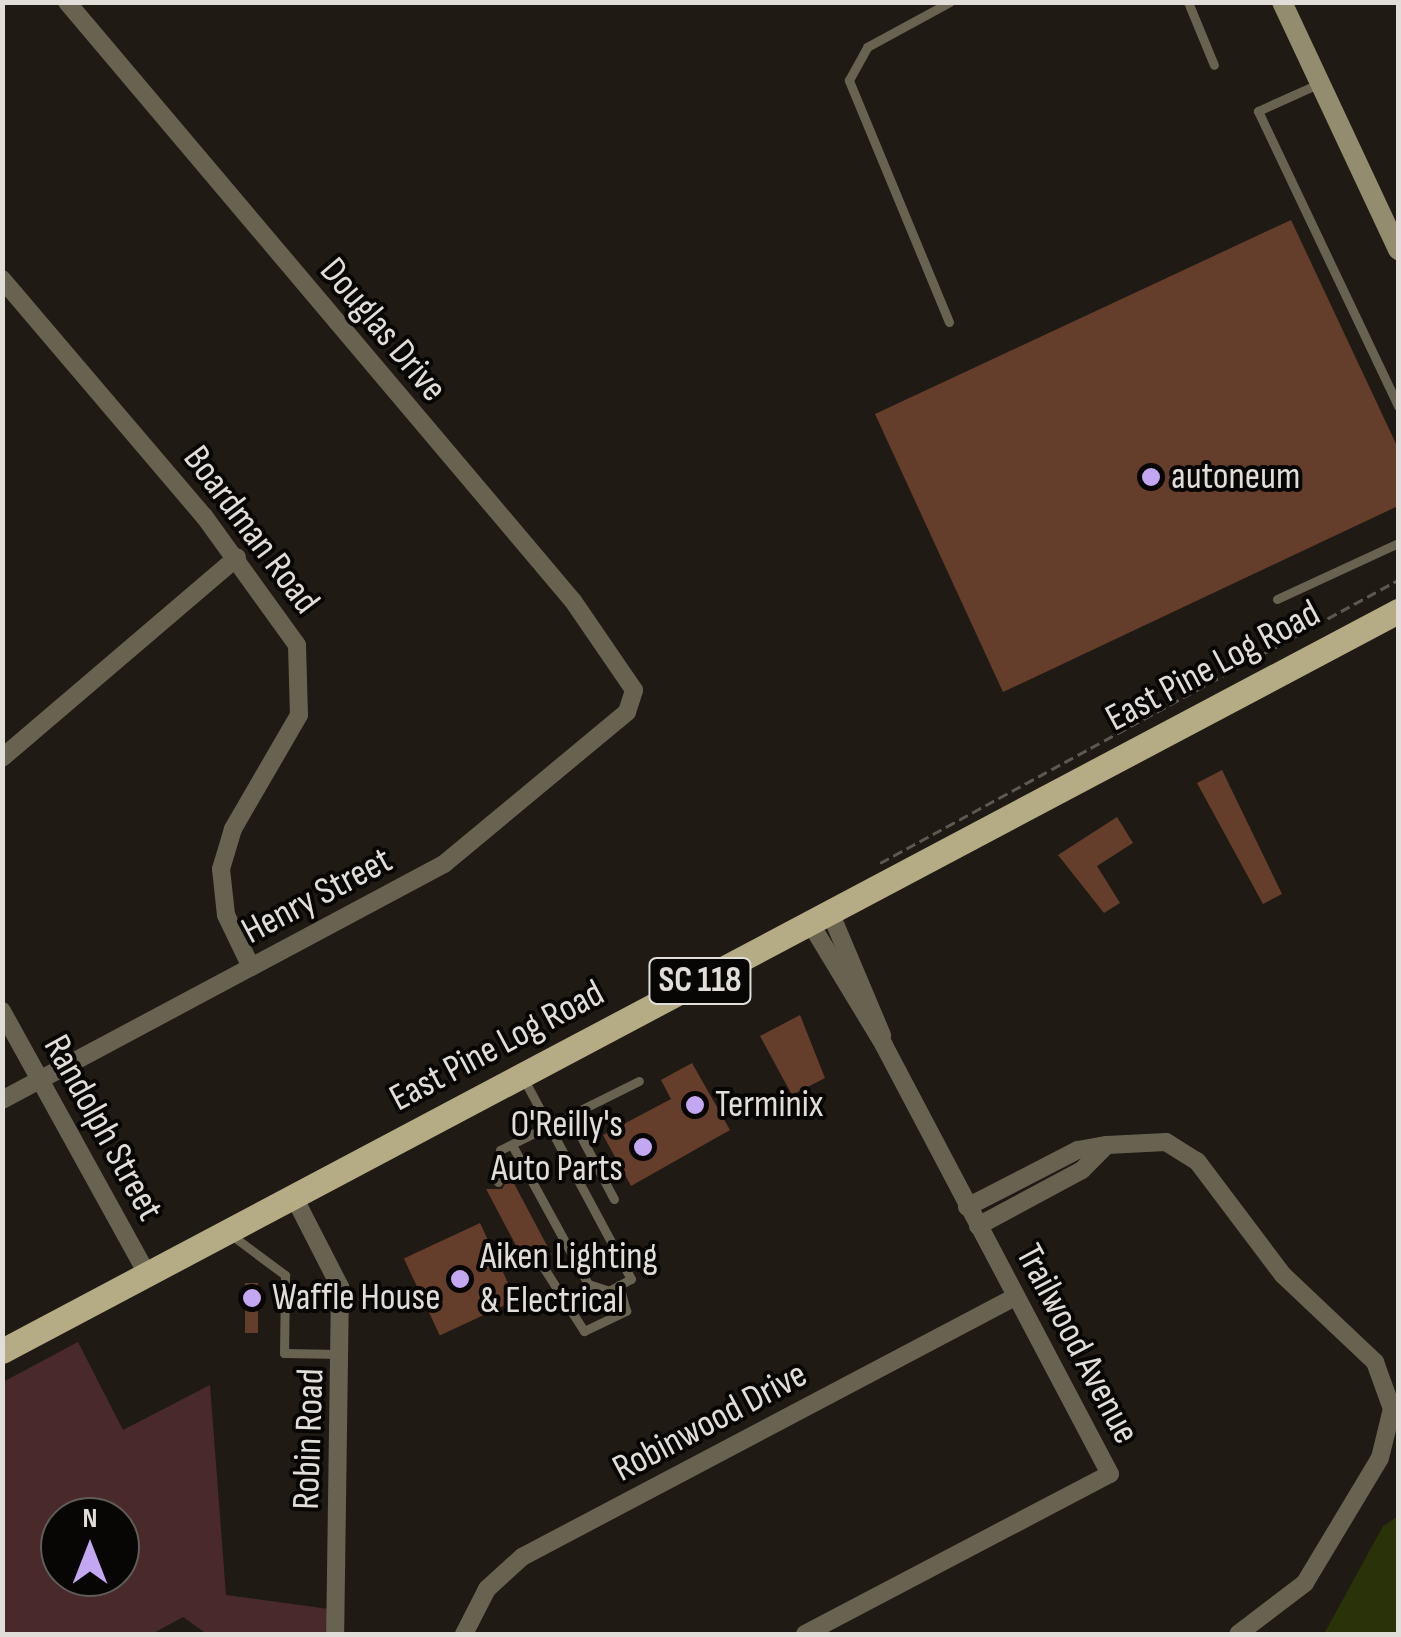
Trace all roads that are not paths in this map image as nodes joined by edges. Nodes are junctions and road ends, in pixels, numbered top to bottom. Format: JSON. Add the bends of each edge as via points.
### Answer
{"nodes":[{"id":1,"x":66,"y":2,"type":"edge"},
{"id":2,"x":950,"y":2,"type":"edge"},
{"id":3,"x":1188,"y":2,"type":"edge"},
{"id":4,"x":1282,"y":2,"type":"edge"},
{"id":5,"x":1214,"y":65,"type":"dead end"},
{"id":6,"x":1320,"y":83,"type":"junction"},
{"id":7,"x":1398,"y":250,"type":"edge"},
{"id":8,"x":2,"y":279,"type":"edge"},
{"id":9,"x":948,"y":322,"type":"dead end"},
{"id":10,"x":1398,"y":406,"type":"edge"},
{"id":11,"x":1398,"y":542,"type":"edge"},
{"id":12,"x":236,"y":558,"type":"junction"},
{"id":13,"x":1277,"y":599,"type":"dead end"},
{"id":14,"x":1398,"y":610,"type":"edge"},
{"id":15,"x":631,"y":705,"type":"joint"},
{"id":16,"x":2,"y":758,"type":"edge"},
{"id":17,"x":820,"y":917,"type":"junction"},
{"id":18,"x":252,"y":967,"type":"junction"},
{"id":19,"x":2,"y":1012,"type":"edge"},
{"id":20,"x":521,"y":1076,"type":"junction"},
{"id":21,"x":39,"y":1079,"type":"junction"},
{"id":22,"x":639,"y":1081,"type":"dead end"},
{"id":23,"x":2,"y":1100,"type":"edge"},
{"id":24,"x":570,"y":1116,"type":"junction"},
{"id":25,"x":549,"y":1127,"type":"junction"},
{"id":26,"x":512,"y":1145,"type":"junction"},
{"id":27,"x":1108,"y":1146,"type":"junction"},
{"id":28,"x":498,"y":1182,"type":"dead end"},
{"id":29,"x":294,"y":1197,"type":"junction"},
{"id":30,"x":614,"y":1199,"type":"dead end"},
{"id":31,"x":967,"y":1207,"type":"junction"},
{"id":32,"x":978,"y":1226,"type":"junction"},
{"id":33,"x":228,"y":1232,"type":"junction"},
{"id":34,"x":540,"y":1262,"type":"dead end"},
{"id":35,"x":148,"y":1275,"type":"junction"},
{"id":36,"x":619,"y":1285,"type":"junction"},
{"id":37,"x":1015,"y":1296,"type":"junction"},
{"id":38,"x":2,"y":1351,"type":"edge"},
{"id":39,"x":345,"y":1354,"type":"junction"},
{"id":40,"x":335,"y":1634,"type":"edge"},
{"id":41,"x":464,"y":1634,"type":"edge"},
{"id":42,"x":805,"y":1634,"type":"edge"},
{"id":43,"x":1238,"y":1634,"type":"edge"}],
"edges":[{"from":1,"to":15,"type":"street","name":"Douglas Drive","via":[[572,601],[630,675]]},
{"from":2,"to":9,"type":"lane","via":[[867,47],[849,80]]},
{"from":3,"to":5,"type":"lane"},
{"from":4,"to":6,"type":"street"},
{"from":6,"to":7,"type":"street"},
{"from":6,"to":10,"type":"lane","via":[[1258,111]]},
{"from":8,"to":12,"type":"street","name":"Boardman Road"},
{"from":11,"to":13,"type":"lane"},
{"from":12,"to":16,"type":"street"},
{"from":12,"to":18,"type":"street","name":"Boardman Road","via":[[291,631],[303,672],[294,728],[223,855],[226,915]]},
{"from":14,"to":17,"type":"main road","name":"East Pine Log Road","number":"SC 118"},
{"from":15,"to":18,"type":"street","name":"Henry Street","via":[[444,864]]},
{"from":17,"to":20,"type":"main road","name":"East Pine Log Road","number":"SC 118"},
{"from":17,"to":31,"type":"street","name":"Trailwood Avenue"},
{"from":18,"to":21,"type":"street","name":"Henry Street"},
{"from":19,"to":21,"type":"street","name":"Randolph Street"},
{"from":20,"to":25,"type":"lane"},
{"from":20,"to":29,"type":"main road","name":"East Pine Log Road","number":"SC 118"},
{"from":21,"to":23,"type":"street","name":"Henry Street"},
{"from":21,"to":35,"type":"street","name":"Randolph Street"},
{"from":22,"to":24,"type":"lane"},
{"from":24,"to":25,"type":"lane"},
{"from":24,"to":30,"type":"lane"},
{"from":25,"to":26,"type":"lane"},
{"from":25,"to":36,"type":"lane","via":[[630,1279]]},
{"from":26,"to":28,"type":"lane","via":[[494,1156]]},
{"from":26,"to":36,"type":"lane","via":[[588,1284]]},
{"from":27,"to":31,"type":"street","via":[[1078,1150]]},
{"from":27,"to":32,"type":"street","via":[[1082,1170]]},
{"from":27,"to":43,"type":"street","via":[[1154,1139],[1197,1161],[1274,1266],[1375,1362],[1390,1396],[1386,1446],[1314,1569],[1282,1607]]},
{"from":29,"to":33,"type":"main road","name":"East Pine Log Road","number":"SC 118"},
{"from":29,"to":39,"type":"street","name":"Robin Road","via":[[336,1273]]},
{"from":31,"to":32,"type":"street","name":"Trailwood Avenue"},
{"from":32,"to":37,"type":"street","name":"Trailwood Avenue"},
{"from":33,"to":35,"type":"main road","name":"East Pine Log Road","number":"SC 118"},
{"from":33,"to":39,"type":"lane","via":[[284,1275],[284,1353]]},
{"from":34,"to":36,"type":"lane","via":[[584,1332],[626,1311]]},
{"from":35,"to":38,"type":"main road","name":"East Pine Log Road","number":"SC 118"},
{"from":37,"to":41,"type":"street","name":"Robinwood Drive","via":[[522,1557],[486,1589]]},
{"from":37,"to":42,"type":"street","name":"Trailwood Avenue","via":[[1110,1474]]},
{"from":39,"to":40,"type":"street","name":"Robin Road"}]}
